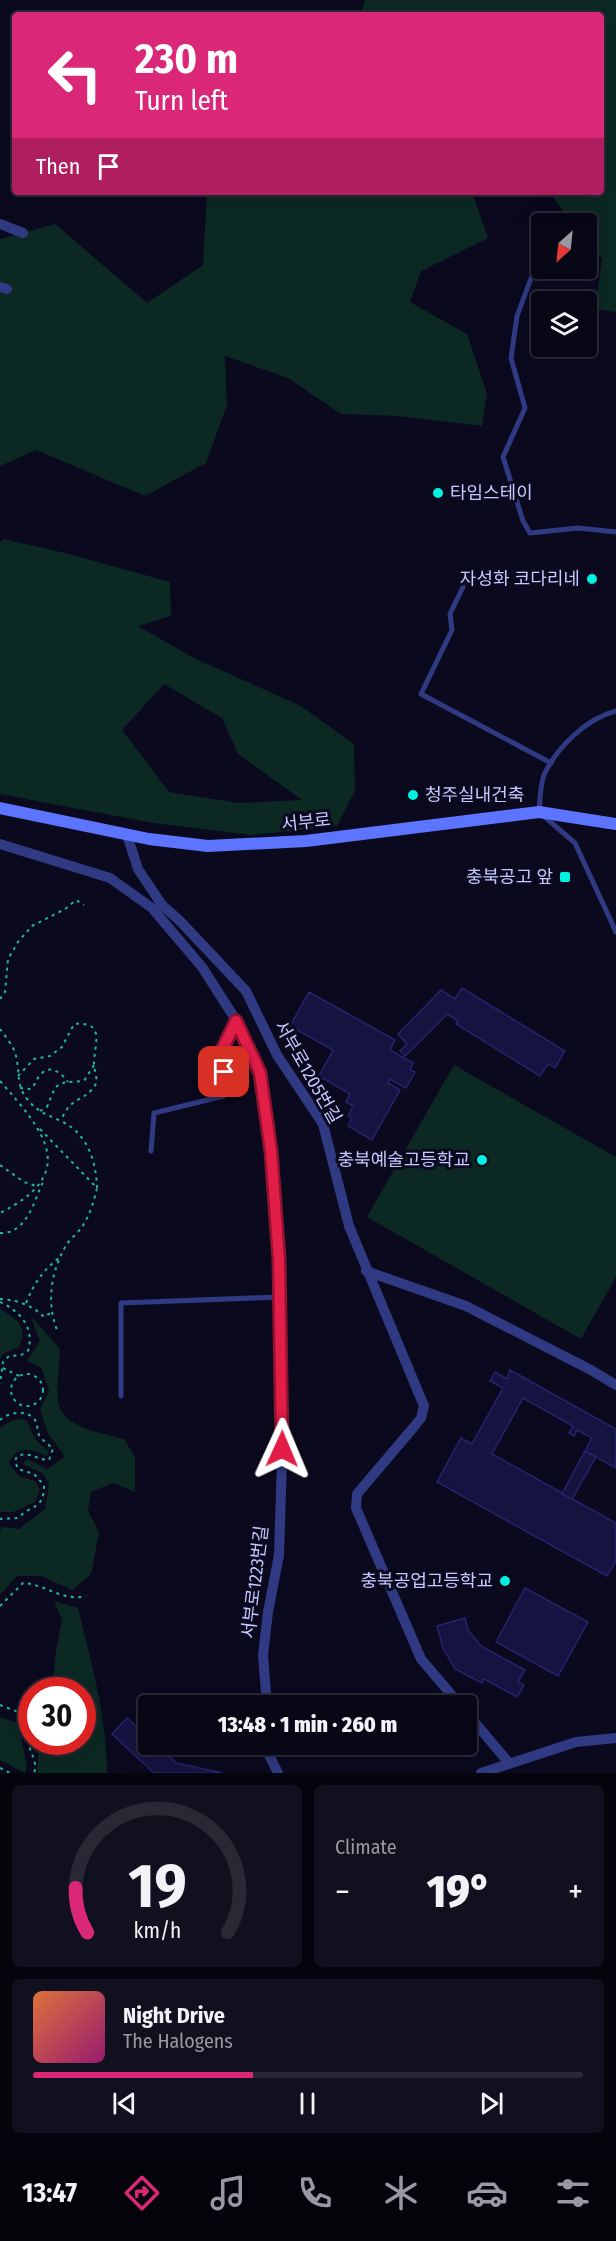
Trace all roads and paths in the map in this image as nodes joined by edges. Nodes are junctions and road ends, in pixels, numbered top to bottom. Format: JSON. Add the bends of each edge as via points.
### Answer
{"nodes":[{"id":1,"x":0,"y":224,"type":"edge"},
{"id":2,"x":23,"y":233,"type":"dead end"},
{"id":3,"x":531,"y":278,"type":"edge"},
{"id":4,"x":616,"y":532,"type":"edge"},
{"id":5,"x":464,"y":587,"type":"dead end"},
{"id":6,"x":616,"y":711,"type":"edge"},
{"id":7,"x":551,"y":763,"type":"junction"},
{"id":8,"x":0,"y":808,"type":"edge"},
{"id":9,"x":539,"y":812,"type":"junction"},
{"id":10,"x":616,"y":824,"type":"edge"},
{"id":11,"x":127,"y":835,"type":"junction"},
{"id":12,"x":0,"y":844,"type":"edge"},
{"id":13,"x":84,"y":905,"type":"dead end"},
{"id":14,"x":616,"y":932,"type":"edge"},
{"id":15,"x":213,"y":956,"type":"junction"},
{"id":16,"x":200,"y":965,"type":"junction"},
{"id":17,"x":0,"y":999,"type":"edge"},
{"id":18,"x":236,"y":1021,"type":"junction"},
{"id":19,"x":0,"y":1029,"type":"edge"},
{"id":20,"x":94,"y":1065,"type":"junction"},
{"id":21,"x":18,"y":1076,"type":"junction"},
{"id":22,"x":0,"y":1081,"type":"edge"},
{"id":23,"x":68,"y":1082,"type":"junction"},
{"id":24,"x":20,"y":1088,"type":"junction"},
{"id":25,"x":40,"y":1111,"type":"junction"},
{"id":26,"x":61,"y":1121,"type":"junction"},
{"id":27,"x":40,"y":1129,"type":"junction"},
{"id":28,"x":151,"y":1151,"type":"dead end"},
{"id":29,"x":0,"y":1165,"type":"edge"},
{"id":30,"x":45,"y":1178,"type":"junction"},
{"id":31,"x":37,"y":1187,"type":"junction"},
{"id":32,"x":97,"y":1188,"type":"junction"},
{"id":33,"x":0,"y":1213,"type":"edge"},
{"id":34,"x":0,"y":1233,"type":"edge"},
{"id":35,"x":59,"y":1258,"type":"junction"},
{"id":36,"x":366,"y":1271,"type":"junction"},
{"id":37,"x":279,"y":1297,"type":"junction"},
{"id":38,"x":0,"y":1300,"type":"edge"},
{"id":39,"x":25,"y":1304,"type":"junction"},
{"id":40,"x":52,"y":1312,"type":"junction"},
{"id":41,"x":57,"y":1330,"type":"dead end"},
{"id":42,"x":2,"y":1368,"type":"junction"},
{"id":43,"x":19,"y":1376,"type":"junction"},
{"id":44,"x":0,"y":1384,"type":"edge"},
{"id":45,"x":616,"y":1385,"type":"edge"},
{"id":46,"x":121,"y":1396,"type":"dead end"},
{"id":47,"x":26,"y":1405,"type":"junction"},
{"id":48,"x":24,"y":1413,"type":"junction"},
{"id":49,"x":0,"y":1420,"type":"edge"},
{"id":50,"x":0,"y":1519,"type":"edge"},
{"id":51,"x":86,"y":1596,"type":"dead end"},
{"id":52,"x":0,"y":1606,"type":"edge"},
{"id":53,"x":266,"y":1695,"type":"edge"},
{"id":54,"x":452,"y":1695,"type":"edge"},
{"id":55,"x":0,"y":1705,"type":"edge"},
{"id":56,"x":477,"y":1725,"type":"edge"},
{"id":57,"x":616,"y":1738,"type":"edge"},
{"id":58,"x":269,"y":1755,"type":"edge"},
{"id":59,"x":509,"y":1763,"type":"junction"},
{"id":60,"x":0,"y":1768,"type":"edge"},
{"id":61,"x":10,"y":1773,"type":"edge"},
{"id":62,"x":33,"y":1773,"type":"edge"},
{"id":63,"x":278,"y":1773,"type":"edge"},
{"id":64,"x":481,"y":1773,"type":"edge"}],
"edges":[{"from":1,"to":2,"type":"street"},
{"from":3,"to":4,"type":"lane","via":[[517,316],[511,358],[525,408],[503,457],[523,521],[530,533],[578,528]]},
{"from":5,"to":7,"type":"lane","via":[[450,614],[452,630],[421,694]]},
{"from":6,"to":7,"type":"lane","via":[[579,730]]},
{"from":7,"to":9,"type":"lane","via":[[543,777]]},
{"from":8,"to":11,"type":"main road","name":"서부로"},
{"from":9,"to":10,"type":"main road","name":"서부로"},
{"from":9,"to":11,"type":"main road","name":"서부로","via":[[251,845],[208,846]]},
{"from":9,"to":14,"type":"lane","via":[[575,843]]},
{"from":11,"to":15,"type":"street","name":"서부로1205번길","via":[[138,869],[162,906]]},
{"from":12,"to":16,"type":"street","name":"서부로1223번길","via":[[110,878],[152,908]]},
{"from":13,"to":17,"type":"path","via":[[76,900],[32,926],[8,959],[5,992]]},
{"from":15,"to":16,"type":"street"},
{"from":15,"to":36,"type":"street","name":"서부로1205번길","via":[[246,991],[277,1055],[323,1124],[349,1226]]},
{"from":16,"to":18,"type":"street","name":"서부로1223번길"},
{"from":18,"to":28,"type":"lane","via":[[223,1048],[224,1096],[154,1113]]},
{"from":18,"to":37,"type":"street","name":"서부로1223번길","via":[[260,1073],[271,1151]]},
{"from":19,"to":21,"type":"path","via":[[16,1056]]},
{"from":20,"to":21,"type":"path","via":[[98,1038],[85,1023],[74,1024],[62,1047],[50,1056],[34,1059]]},
{"from":20,"to":23,"type":"path","via":[[84,1081]]},
{"from":20,"to":26,"type":"path","via":[[97,1082],[86,1096],[65,1109]]},
{"from":21,"to":24,"type":"path"},
{"from":22,"to":27,"type":"path"},
{"from":23,"to":24,"type":"path","via":[[62,1074],[46,1070],[31,1089]]},
{"from":23,"to":25,"type":"path","via":[[52,1090],[47,1107]]},
{"from":24,"to":25,"type":"path"},
{"from":25,"to":26,"type":"path"},
{"from":26,"to":32,"type":"path","via":[[81,1135],[87,1145],[97,1171]]},
{"from":27,"to":30,"type":"path","via":[[48,1152]]},
{"from":27,"to":32,"type":"path"},
{"from":29,"to":31,"type":"path"},
{"from":30,"to":31,"type":"path"},
{"from":30,"to":34,"type":"path","via":[[24,1223]]},
{"from":31,"to":33,"type":"path"},
{"from":32,"to":35,"type":"path","via":[[82,1227]]},
{"from":35,"to":39,"type":"path","via":[[46,1267]]},
{"from":35,"to":40,"type":"path","via":[[53,1279]]},
{"from":36,"to":45,"type":"street","via":[[466,1306]]},
{"from":36,"to":54,"type":"street","via":[[424,1406],[421,1418],[357,1494],[356,1508],[421,1659]]},
{"from":37,"to":46,"type":"lane","via":[[121,1303]]},
{"from":37,"to":53,"type":"street","name":"서부로1223번길","via":[[283,1429],[279,1555],[263,1655]]},
{"from":38,"to":39,"type":"path"},
{"from":38,"to":42,"type":"path","via":[[20,1314],[29,1329],[30,1343],[28,1351],[9,1356]]},
{"from":39,"to":40,"type":"path","via":[[44,1317]]},
{"from":40,"to":41,"type":"path"},
{"from":42,"to":43,"type":"path"},
{"from":42,"to":44,"type":"path"},
{"from":43,"to":47,"type":"path","via":[[11,1386],[12,1395],[18,1403]]},
{"from":43,"to":47,"type":"path","via":[[37,1377],[42,1386],[38,1401]]},
{"from":47,"to":48,"type":"path"},
{"from":48,"to":49,"type":"path"},
{"from":48,"to":50,"type":"path","via":[[36,1422],[53,1454],[49,1460],[33,1454],[17,1456],[18,1469],[40,1479],[44,1493],[38,1506],[18,1518]]},
{"from":51,"to":52,"type":"path","via":[[74,1599],[23,1583]]},
{"from":55,"to":62,"type":"path","via":[[19,1711],[26,1718],[36,1768]]},
{"from":56,"to":59,"type":"street"},
{"from":57,"to":59,"type":"street","via":[[576,1742]]},
{"from":58,"to":63,"type":"street"},
{"from":59,"to":64,"type":"street"},
{"from":60,"to":61,"type":"path"}]}
